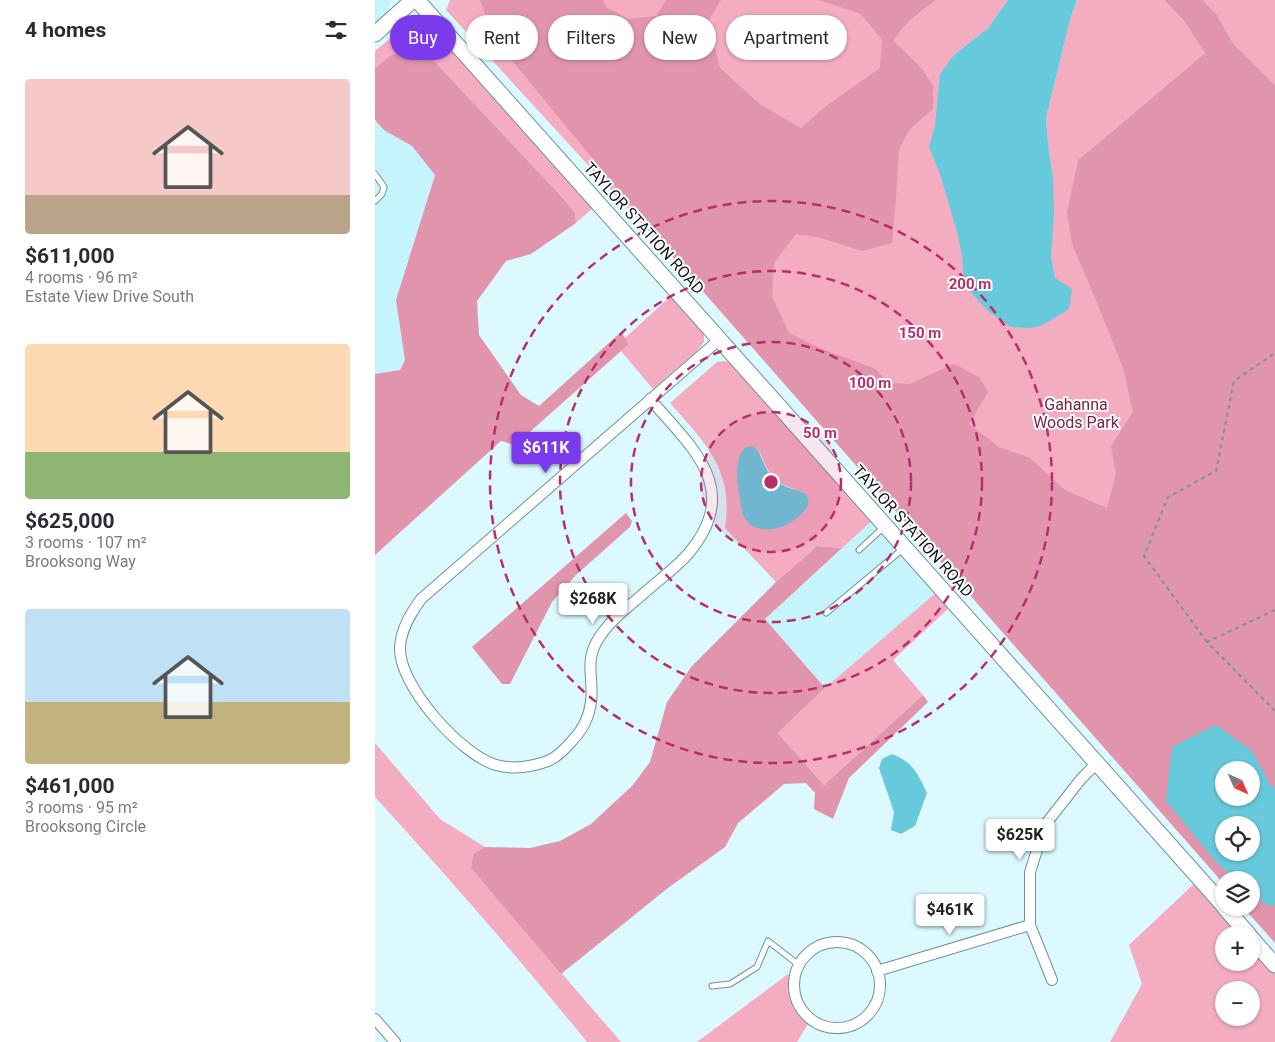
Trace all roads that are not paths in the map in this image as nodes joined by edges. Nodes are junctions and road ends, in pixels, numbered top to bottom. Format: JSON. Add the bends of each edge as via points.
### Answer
{"nodes":[{"id":1,"x":415,"y":0,"type":"edge"},
{"id":2,"x":375,"y":34,"type":"edge"},
{"id":3,"x":375,"y":174,"type":"edge"},
{"id":4,"x":375,"y":201,"type":"edge"},
{"id":5,"x":719,"y":339,"type":"junction"},
{"id":6,"x":651,"y":399,"type":"junction"},
{"id":7,"x":885,"y":526,"type":"junction"},
{"id":8,"x":904,"y":547,"type":"junction"},
{"id":9,"x":859,"y":550,"type":"dead end"},
{"id":10,"x":826,"y":613,"type":"dead end"},
{"id":11,"x":1097,"y":763,"type":"junction"},
{"id":12,"x":1215,"y":897,"type":"edge"},
{"id":13,"x":1232,"y":916,"type":"edge"},
{"id":14,"x":1030,"y":925,"type":"junction"},
{"id":15,"x":1241,"y":926,"type":"edge"},
{"id":16,"x":1260,"y":948,"type":"edge"},
{"id":17,"x":799,"y":964,"type":"junction"},
{"id":18,"x":1275,"y":965,"type":"edge"},
{"id":19,"x":877,"y":971,"type":"junction"},
{"id":20,"x":1052,"y":980,"type":"dead end"},
{"id":21,"x":711,"y":986,"type":"dead end"},
{"id":22,"x":375,"y":1019,"type":"edge"},
{"id":23,"x":395,"y":1042,"type":"edge"}],
"edges":[{"from":1,"to":2,"type":"main road"},
{"from":1,"to":5,"type":"main road","name":"TAYLOR STATION ROAD"},
{"from":3,"to":4,"type":"lane","via":[[384,187]]},
{"from":5,"to":6,"type":"street"},
{"from":5,"to":7,"type":"main road","name":"TAYLOR STATION ROAD"},
{"from":6,"to":6,"type":"street","via":[[705,466],[711,484],[709,523],[687,555],[602,633],[591,657],[591,701],[587,720],[565,749],[550,760],[514,769],[480,758],[464,747],[421,700],[403,668],[400,647],[410,613],[421,599]]},
{"from":7,"to":8,"type":"main road","name":"TAYLOR STATION ROAD"},
{"from":7,"to":9,"type":"lane"},
{"from":8,"to":10,"type":"lane"},
{"from":8,"to":11,"type":"main road","name":"TAYLOR STATION ROAD"},
{"from":11,"to":12,"type":"main road","name":"TAYLOR STATION ROAD"},
{"from":11,"to":14,"type":"street","via":[[1045,825],[1029,872]]},
{"from":13,"to":15,"type":"main road","name":"TAYLOR STATION ROAD"},
{"from":14,"to":19,"type":"street"},
{"from":14,"to":20,"type":"street"},
{"from":16,"to":18,"type":"main road","name":"TAYLOR STATION ROAD"},
{"from":17,"to":19,"type":"street","via":[[814,949],[835,942],[846,943],[865,953]]},
{"from":17,"to":19,"type":"street","via":[[794,985],[799,1006],[813,1021],[833,1028],[854,1025],[871,1011],[879,992]]},
{"from":17,"to":21,"type":"lane","via":[[768,940],[757,967],[730,984]]},
{"from":22,"to":23,"type":"street"}]}
